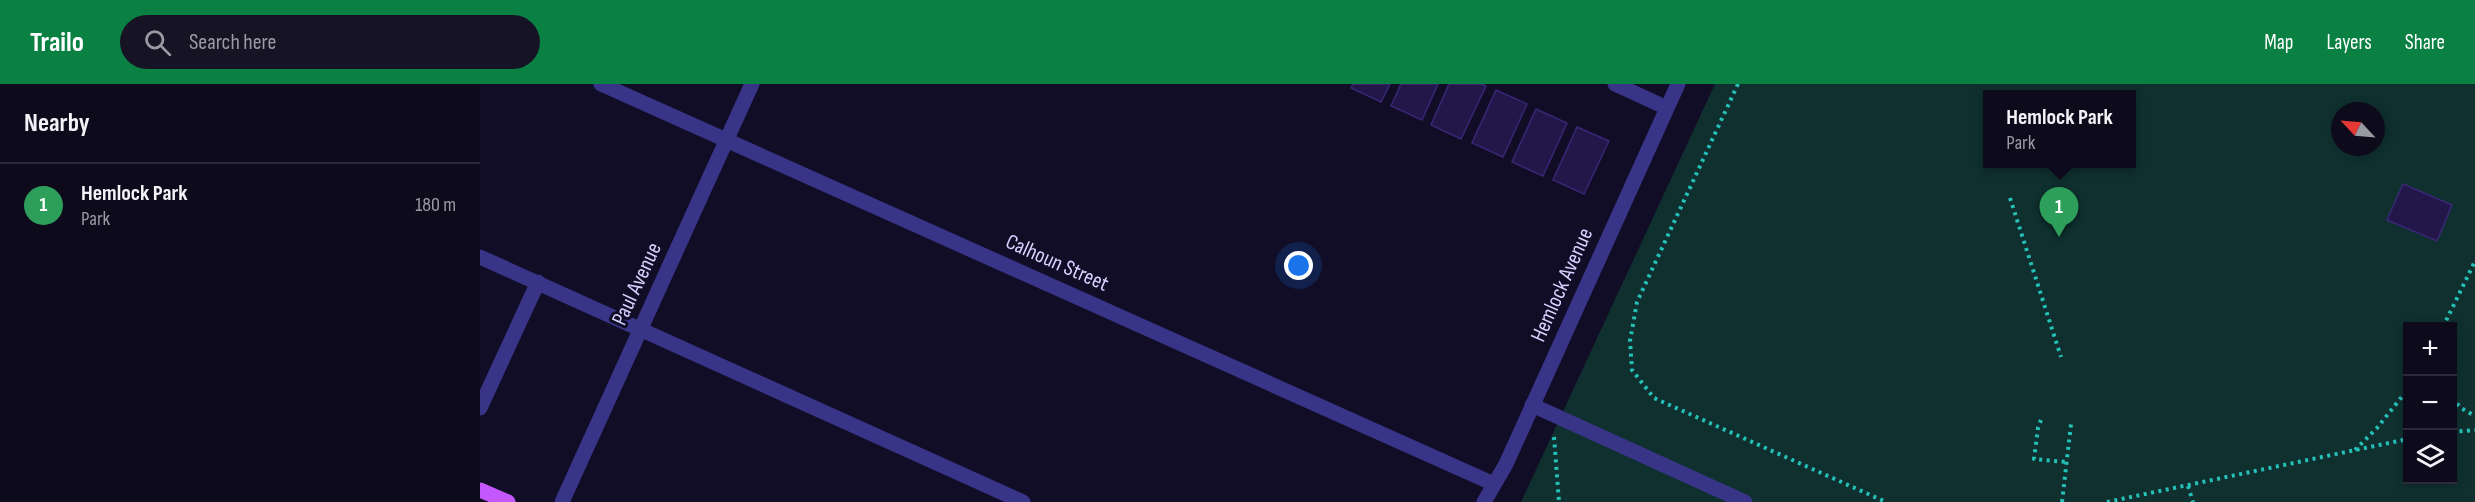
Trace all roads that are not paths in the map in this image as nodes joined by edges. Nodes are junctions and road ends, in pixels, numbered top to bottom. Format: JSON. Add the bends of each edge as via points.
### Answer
{"nodes":[{"id":1,"x":601,"y":84,"type":"edge"},
{"id":2,"x":753,"y":84,"type":"edge"},
{"id":3,"x":1615,"y":84,"type":"edge"},
{"id":4,"x":1678,"y":84,"type":"edge"},
{"id":5,"x":1667,"y":108,"type":"junction"},
{"id":6,"x":727,"y":140,"type":"junction"},
{"id":7,"x":480,"y":256,"type":"edge"},
{"id":8,"x":538,"y":282,"type":"junction"},
{"id":9,"x":641,"y":328,"type":"junction"},
{"id":10,"x":1532,"y":405,"type":"junction"},
{"id":11,"x":480,"y":408,"type":"edge"},
{"id":12,"x":1494,"y":484,"type":"junction"},
{"id":13,"x":480,"y":490,"type":"edge"},
{"id":14,"x":508,"y":502,"type":"edge"},
{"id":15,"x":562,"y":502,"type":"edge"},
{"id":16,"x":1023,"y":502,"type":"edge"},
{"id":17,"x":1484,"y":502,"type":"edge"},
{"id":18,"x":1745,"y":502,"type":"edge"}],
"edges":[{"from":1,"to":6,"type":"street","name":"Calhoun Street"},
{"from":2,"to":6,"type":"street","name":"Paul Avenue"},
{"from":3,"to":5,"type":"street"},
{"from":4,"to":5,"type":"street","name":"Hemlock Avenue"},
{"from":5,"to":10,"type":"street","name":"Hemlock Avenue"},
{"from":6,"to":9,"type":"street","name":"Paul Avenue"},
{"from":6,"to":12,"type":"street","name":"Calhoun Street"},
{"from":7,"to":8,"type":"street"},
{"from":8,"to":9,"type":"street"},
{"from":8,"to":11,"type":"street"},
{"from":9,"to":15,"type":"street","name":"Paul Avenue"},
{"from":9,"to":16,"type":"street"},
{"from":10,"to":12,"type":"street","name":"Hemlock Avenue"},
{"from":10,"to":18,"type":"street"},
{"from":12,"to":17,"type":"street","name":"Hemlock Avenue"},
{"from":13,"to":14,"type":"main road"}]}
